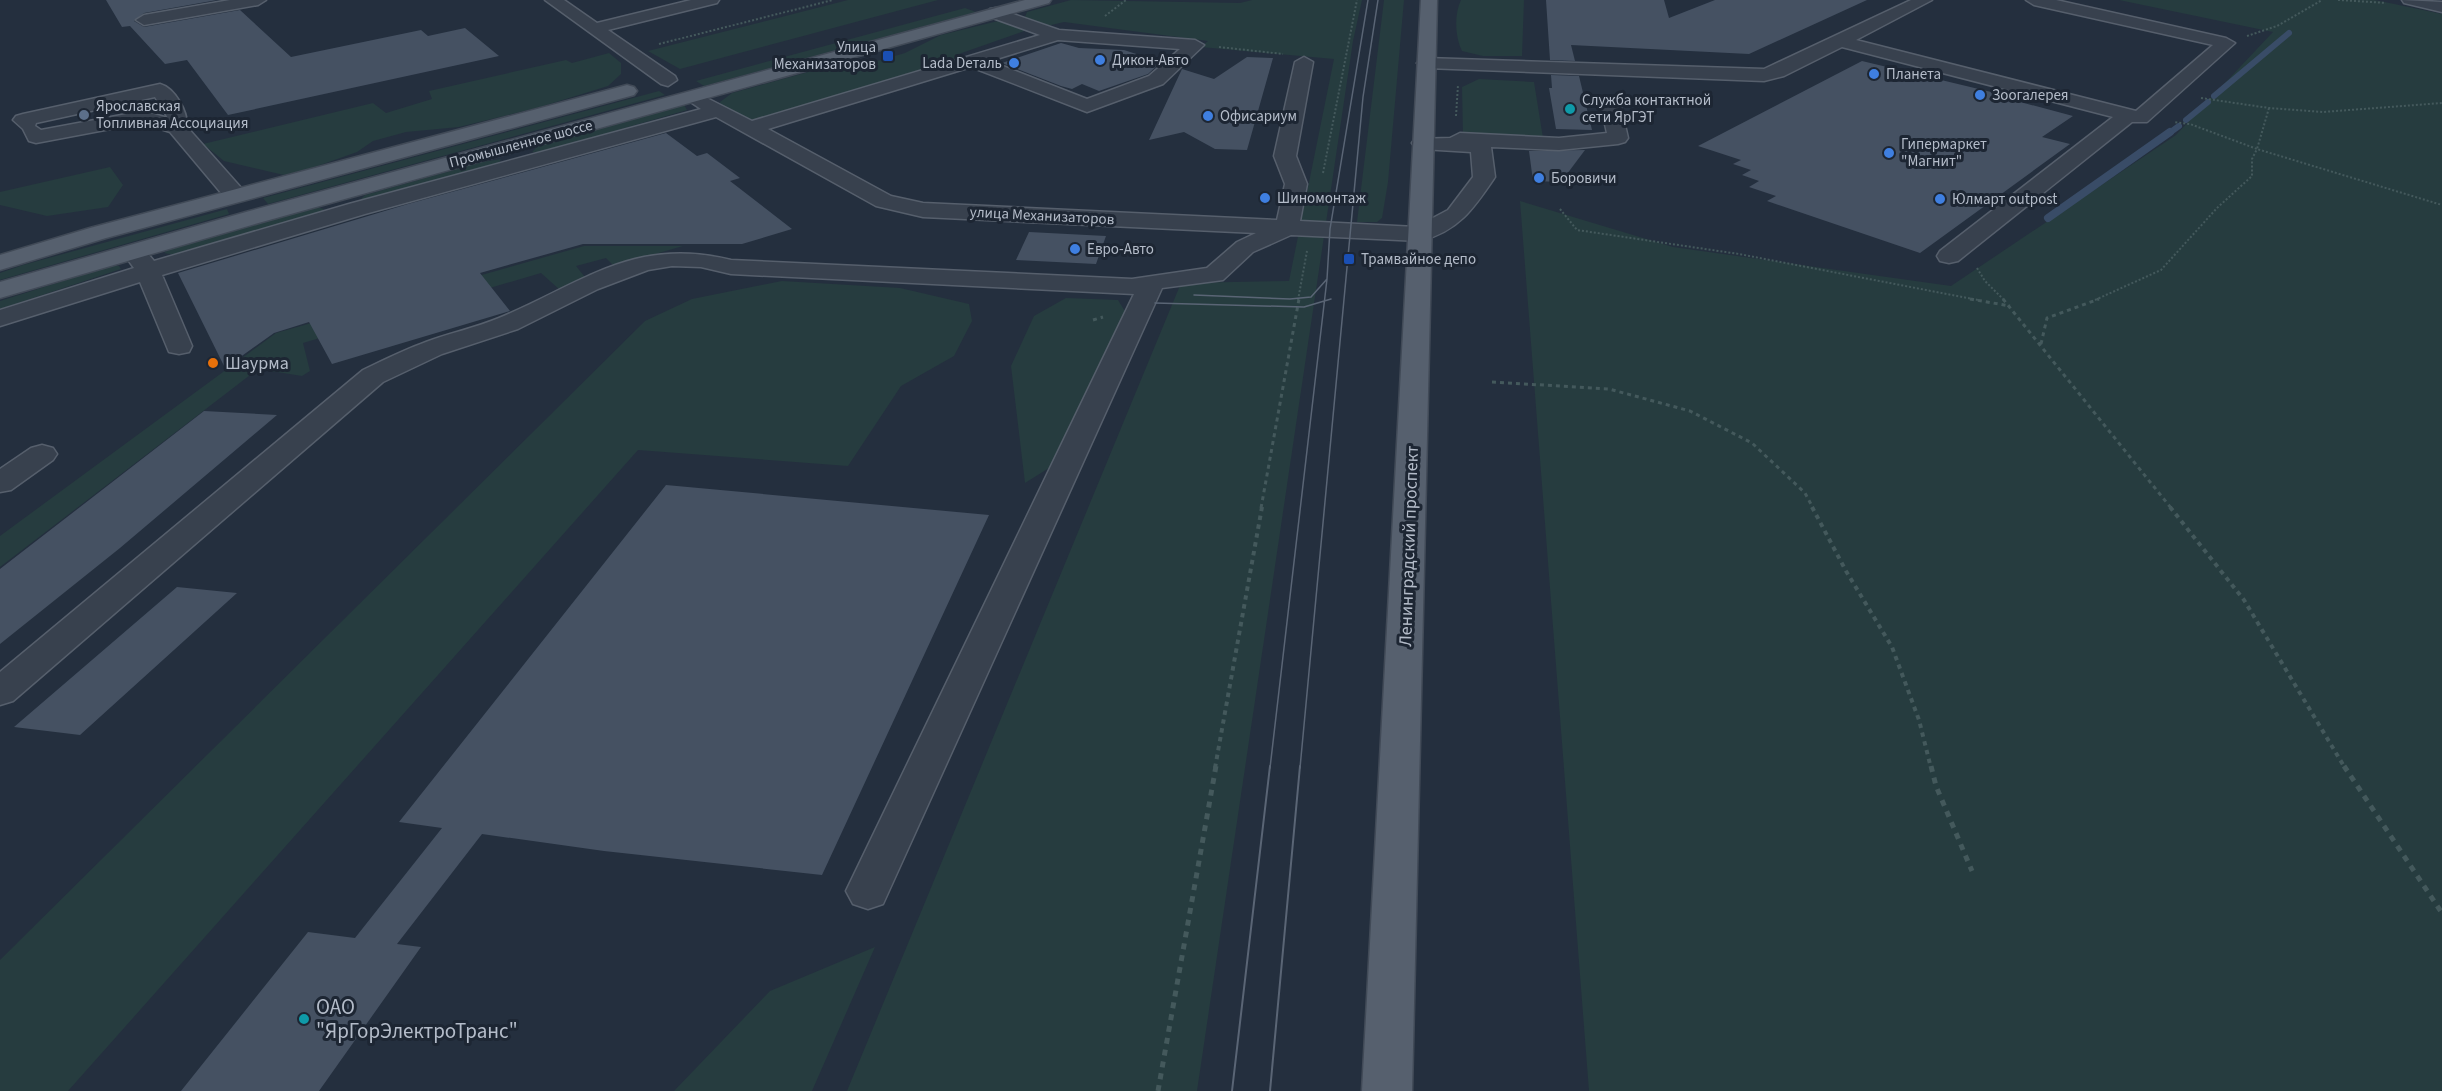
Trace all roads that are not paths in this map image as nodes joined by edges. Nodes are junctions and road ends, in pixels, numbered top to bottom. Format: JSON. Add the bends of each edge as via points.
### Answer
{"nodes":[{"id":1,"x":258,"y":0,"type":"edge"},
{"id":2,"x":711,"y":0,"type":"edge"},
{"id":3,"x":1043,"y":0,"type":"edge"},
{"id":4,"x":1429,"y":0,"type":"edge"},
{"id":5,"x":1924,"y":0,"type":"edge"},
{"id":6,"x":2034,"y":0,"type":"edge"},
{"id":7,"x":2409,"y":0,"type":"edge"},
{"id":8,"x":582,"y":2,"type":"dead end"},
{"id":9,"x":965,"y":2,"type":"dead end"},
{"id":10,"x":558,"y":3,"type":"edge"},
{"id":11,"x":2442,"y":7,"type":"edge"},
{"id":12,"x":996,"y":13,"type":"junction"},
{"id":13,"x":144,"y":20,"type":"dead end"},
{"id":14,"x":593,"y":29,"type":"junction"},
{"id":15,"x":1057,"y":35,"type":"junction"},
{"id":16,"x":1840,"y":41,"type":"junction"},
{"id":17,"x":975,"y":62,"type":"junction"},
{"id":18,"x":1304,"y":62,"type":"road end"},
{"id":19,"x":1426,"y":63,"type":"junction"},
{"id":20,"x":690,"y":74,"type":"dead end"},
{"id":21,"x":668,"y":80,"type":"junction"},
{"id":22,"x":693,"y":97,"type":"junction"},
{"id":23,"x":1610,"y":103,"type":"dead end"},
{"id":24,"x":717,"y":111,"type":"junction"},
{"id":25,"x":2135,"y":115,"type":"junction"},
{"id":26,"x":748,"y":129,"type":"junction"},
{"id":27,"x":185,"y":138,"type":"junction"},
{"id":28,"x":1422,"y":140,"type":"junction"},
{"id":29,"x":507,"y":147,"type":"junction"},
{"id":30,"x":525,"y":162,"type":"junction"},
{"id":31,"x":335,"y":194,"type":"junction"},
{"id":32,"x":235,"y":195,"type":"junction"},
{"id":33,"x":351,"y":211,"type":"junction"},
{"id":34,"x":254,"y":217,"type":"junction"},
{"id":35,"x":1299,"y":229,"type":"junction"},
{"id":36,"x":1420,"y":234,"type":"junction"},
{"id":37,"x":1124,"y":242,"type":"dead end"},
{"id":38,"x":1245,"y":247,"type":"junction"},
{"id":39,"x":1949,"y":256,"type":"dead end"},
{"id":40,"x":141,"y":260,"type":"junction"},
{"id":41,"x":0,"y":263,"type":"edge"},
{"id":42,"x":1151,"y":284,"type":"junction"},
{"id":43,"x":0,"y":290,"type":"edge"},
{"id":44,"x":0,"y":318,"type":"edge"},
{"id":45,"x":178,"y":346,"type":"dead end"},
{"id":46,"x":42,"y":454,"type":"dead end"},
{"id":47,"x":0,"y":483,"type":"edge"},
{"id":48,"x":0,"y":692,"type":"edge"},
{"id":49,"x":868,"y":891,"type":"dead end"},
{"id":50,"x":1387,"y":1091,"type":"edge"}],
"edges":[{"from":1,"to":13,"type":"street"},
{"from":2,"to":14,"type":"street"},
{"from":3,"to":12,"type":"main road","name":"Промышленное шоссе"},
{"from":4,"to":19,"type":"main road","name":"Ленинградский проспект"},
{"from":5,"to":16,"type":"street"},
{"from":6,"to":25,"type":"street","via":[[2226,43],[2169,93]]},
{"from":7,"to":11,"type":"street"},
{"from":8,"to":10,"type":"street"},
{"from":9,"to":12,"type":"main road"},
{"from":10,"to":14,"type":"street"},
{"from":12,"to":15,"type":"street"},
{"from":12,"to":22,"type":"main road","name":"Промышленное шоссе"},
{"from":14,"to":21,"type":"street"},
{"from":15,"to":17,"type":"street"},
{"from":15,"to":17,"type":"street","via":[[1195,45],[1156,80],[1088,106]]},
{"from":16,"to":19,"type":"street","via":[[1777,72],[1748,76]]},
{"from":16,"to":25,"type":"street"},
{"from":17,"to":26,"type":"street"},
{"from":18,"to":35,"type":"street","via":[[1285,156],[1296,184]]},
{"from":19,"to":28,"type":"main road","name":"Ленинградский проспект"},
{"from":20,"to":21,"type":"main road","name":"Промышленное шоссе"},
{"from":21,"to":22,"type":"main road"},
{"from":21,"to":32,"type":"main road","name":"Промышленное шоссе"},
{"from":22,"to":24,"type":"street","name":"улица Механизаторов"},
{"from":22,"to":29,"type":"main road","name":"Промышленное шоссе"},
{"from":23,"to":28,"type":"street","via":[[1618,138],[1559,144]]},
{"from":24,"to":26,"type":"street","name":"улица Механизаторов"},
{"from":24,"to":30,"type":"street"},
{"from":25,"to":39,"type":"street"},
{"from":26,"to":35,"type":"street","name":"улица Механизаторов","via":[[884,201],[923,210]]},
{"from":27,"to":27,"type":"street","via":[[143,117],[36,137],[23,120],[160,90],[178,115]]},
{"from":27,"to":32,"type":"street"},
{"from":28,"to":36,"type":"main road","name":"Ленинградский проспект"},
{"from":28,"to":36,"type":"street","via":[[1481,146],[1484,177],[1456,214]]},
{"from":29,"to":30,"type":"street"},
{"from":29,"to":31,"type":"main road","name":"Промышленное шоссе"},
{"from":30,"to":33,"type":"street"},
{"from":31,"to":33,"type":"street"},
{"from":31,"to":34,"type":"main road","name":"Промышленное шоссе"},
{"from":32,"to":34,"type":"main road"},
{"from":32,"to":41,"type":"main road","name":"Промышленное шоссе"},
{"from":33,"to":40,"type":"street"},
{"from":34,"to":40,"type":"main road","name":"Промышленное шоссе"},
{"from":35,"to":36,"type":"street","name":"улица Механизаторов"},
{"from":35,"to":38,"type":"street"},
{"from":36,"to":50,"type":"main road","name":"Ленинградский проспект"},
{"from":37,"to":38,"type":"street"},
{"from":38,"to":42,"type":"street","via":[[1214,275]]},
{"from":40,"to":43,"type":"main road","name":"Промышленное шоссе"},
{"from":40,"to":44,"type":"street"},
{"from":40,"to":45,"type":"street"},
{"from":42,"to":48,"type":"street","via":[[1132,288],[731,267],[712,260],[683,258],[633,264],[508,324],[422,353],[372,376]]},
{"from":42,"to":49,"type":"street"},
{"from":46,"to":47,"type":"street"}]}
